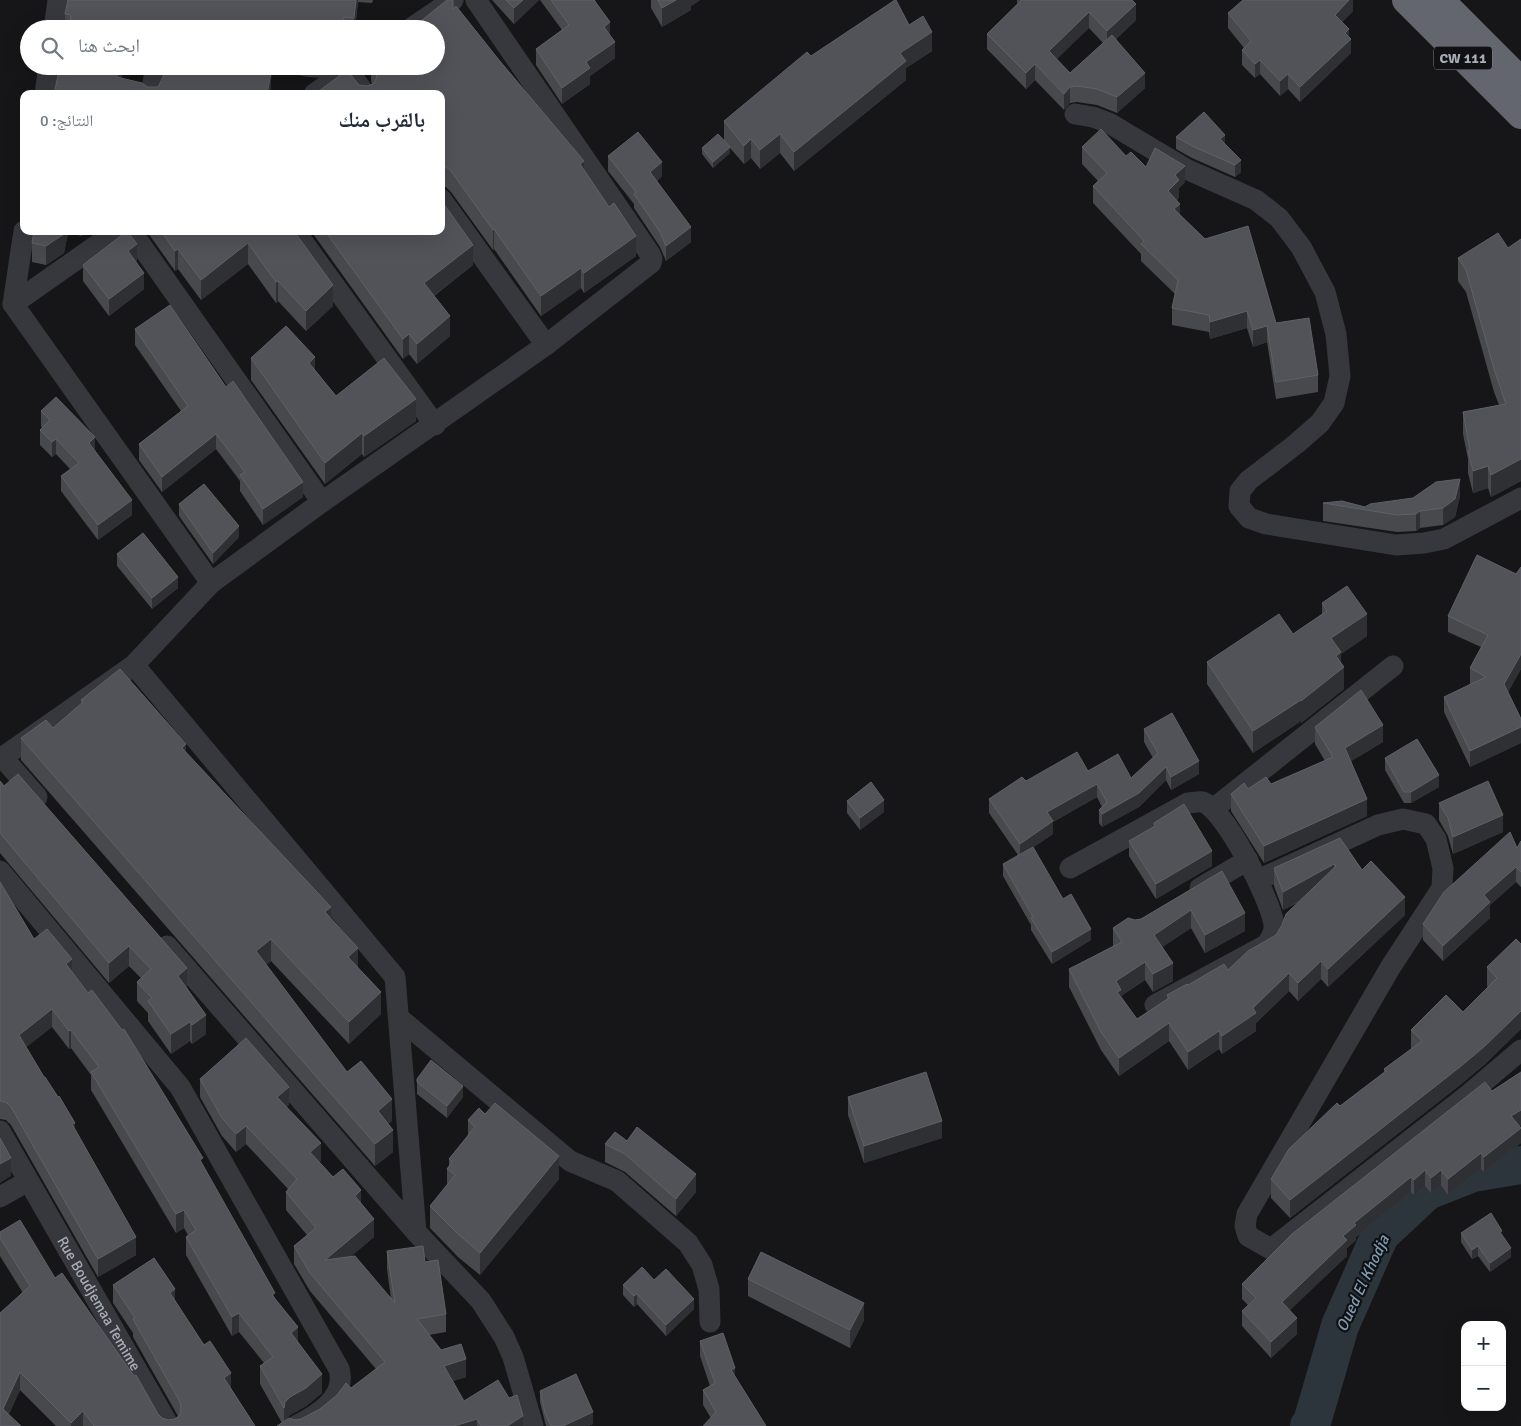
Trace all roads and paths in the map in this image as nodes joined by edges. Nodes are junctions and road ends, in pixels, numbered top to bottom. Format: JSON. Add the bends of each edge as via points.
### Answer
{"nodes":[{"id":1,"x":58,"y":0,"type":"edge"},
{"id":2,"x":453,"y":0,"type":"edge"},
{"id":3,"x":476,"y":0,"type":"edge"},
{"id":4,"x":1406,"y":0,"type":"edge"},
{"id":5,"x":1440,"y":0,"type":"edge"},
{"id":6,"x":55,"y":20,"type":"edge"},
{"id":7,"x":423,"y":20,"type":"edge"},
{"id":8,"x":48,"y":75,"type":"edge"},
{"id":9,"x":154,"y":75,"type":"edge"},
{"id":10,"x":341,"y":75,"type":"edge"},
{"id":11,"x":355,"y":75,"type":"edge"},
{"id":12,"x":1521,"y":81,"type":"edge"},
{"id":13,"x":46,"y":90,"type":"edge"},
{"id":14,"x":152,"y":90,"type":"edge"},
{"id":15,"x":320,"y":90,"type":"edge"},
{"id":16,"x":363,"y":90,"type":"edge"},
{"id":17,"x":1075,"y":114,"type":"dead end"},
{"id":18,"x":1521,"y":116,"type":"edge"},
{"id":19,"x":445,"y":205,"type":"edge"},
{"id":20,"x":23,"y":235,"type":"edge"},
{"id":21,"x":111,"y":235,"type":"edge"},
{"id":22,"x":134,"y":235,"type":"edge"},
{"id":23,"x":299,"y":235,"type":"edge"},
{"id":24,"x":13,"y":304,"type":"junction"},
{"id":25,"x":546,"y":345,"type":"junction"},
{"id":26,"x":434,"y":425,"type":"junction"},
{"id":27,"x":1521,"y":498,"type":"edge"},
{"id":28,"x":322,"y":502,"type":"junction"},
{"id":29,"x":211,"y":583,"type":"junction"},
{"id":30,"x":134,"y":665,"type":"junction"},
{"id":31,"x":1393,"y":666,"type":"dead end"},
{"id":32,"x":1,"y":758,"type":"edge"},
{"id":33,"x":1213,"y":809,"type":"junction"},
{"id":34,"x":49,"y":810,"type":"edge"},
{"id":35,"x":1248,"y":860,"type":"junction"},
{"id":36,"x":1070,"y":868,"type":"dead end"},
{"id":37,"x":0,"y":871,"type":"edge"},
{"id":38,"x":1258,"y":880,"type":"junction"},
{"id":39,"x":1183,"y":897,"type":"edge"},
{"id":40,"x":154,"y":931,"type":"edge"},
{"id":41,"x":1155,"y":1005,"type":"edge"},
{"id":42,"x":399,"y":1018,"type":"junction"},
{"id":43,"x":1521,"y":1050,"type":"edge"},
{"id":44,"x":0,"y":1131,"type":"edge"},
{"id":45,"x":28,"y":1181,"type":"junction"},
{"id":46,"x":0,"y":1197,"type":"edge"},
{"id":47,"x":416,"y":1232,"type":"junction"},
{"id":48,"x":710,"y":1322,"type":"dead end"},
{"id":49,"x":303,"y":1424,"type":"edge"},
{"id":50,"x":169,"y":1426,"type":"edge"},
{"id":51,"x":533,"y":1426,"type":"edge"}],
"edges":[{"from":1,"to":6,"type":"street"},
{"from":2,"to":7,"type":"street"},
{"from":3,"to":25,"type":"street","via":[[652,259],[645,269]]},
{"from":4,"to":18,"type":"highway","number":"CW 111"},
{"from":5,"to":12,"type":"highway","number":"CW 111"},
{"from":8,"to":13,"type":"street"},
{"from":9,"to":14,"type":"street"},
{"from":10,"to":15,"type":"street"},
{"from":11,"to":16,"type":"street"},
{"from":17,"to":27,"type":"street","via":[[1109,123],[1186,169],[1256,200],[1279,218],[1290,232],[1325,292],[1336,334],[1340,376],[1334,403],[1320,423],[1249,480],[1240,491],[1239,506],[1250,518],[1266,524],[1396,545],[1424,544],[1444,539]]},
{"from":19,"to":25,"type":"street"},
{"from":20,"to":24,"type":"street"},
{"from":21,"to":24,"type":"street"},
{"from":22,"to":28,"type":"street"},
{"from":23,"to":26,"type":"street"},
{"from":24,"to":29,"type":"street"},
{"from":25,"to":26,"type":"street"},
{"from":26,"to":28,"type":"street"},
{"from":28,"to":29,"type":"street"},
{"from":29,"to":30,"type":"street"},
{"from":30,"to":32,"type":"street"},
{"from":30,"to":42,"type":"street","via":[[395,977]]},
{"from":31,"to":33,"type":"street"},
{"from":32,"to":34,"type":"street"},
{"from":33,"to":35,"type":"street"},
{"from":33,"to":36,"type":"street","via":[[1202,802],[1188,803]]},
{"from":35,"to":38,"type":"street"},
{"from":35,"to":39,"type":"street"},
{"from":37,"to":49,"type":"street","via":[[180,1087],[338,1369],[341,1381],[338,1392],[331,1402]]},
{"from":38,"to":41,"type":"street","via":[[1274,925],[1272,938],[1266,945]]},
{"from":38,"to":43,"type":"street","via":[[1378,825],[1403,819],[1426,824],[1436,839],[1443,868],[1442,888],[1390,968],[1247,1214],[1245,1226],[1248,1236],[1271,1249]]},
{"from":40,"to":47,"type":"street"},
{"from":42,"to":47,"type":"street"},
{"from":42,"to":48,"type":"street","via":[[570,1160],[617,1181],[688,1243],[702,1265],[710,1289]]},
{"from":44,"to":45,"type":"street","name":"Rue Boudjemaa Temime"},
{"from":45,"to":46,"type":"street"},
{"from":45,"to":50,"type":"street","name":"Rue Boudjemaa Temime"},
{"from":47,"to":51,"type":"street","via":[[493,1318],[513,1357]]}]}
